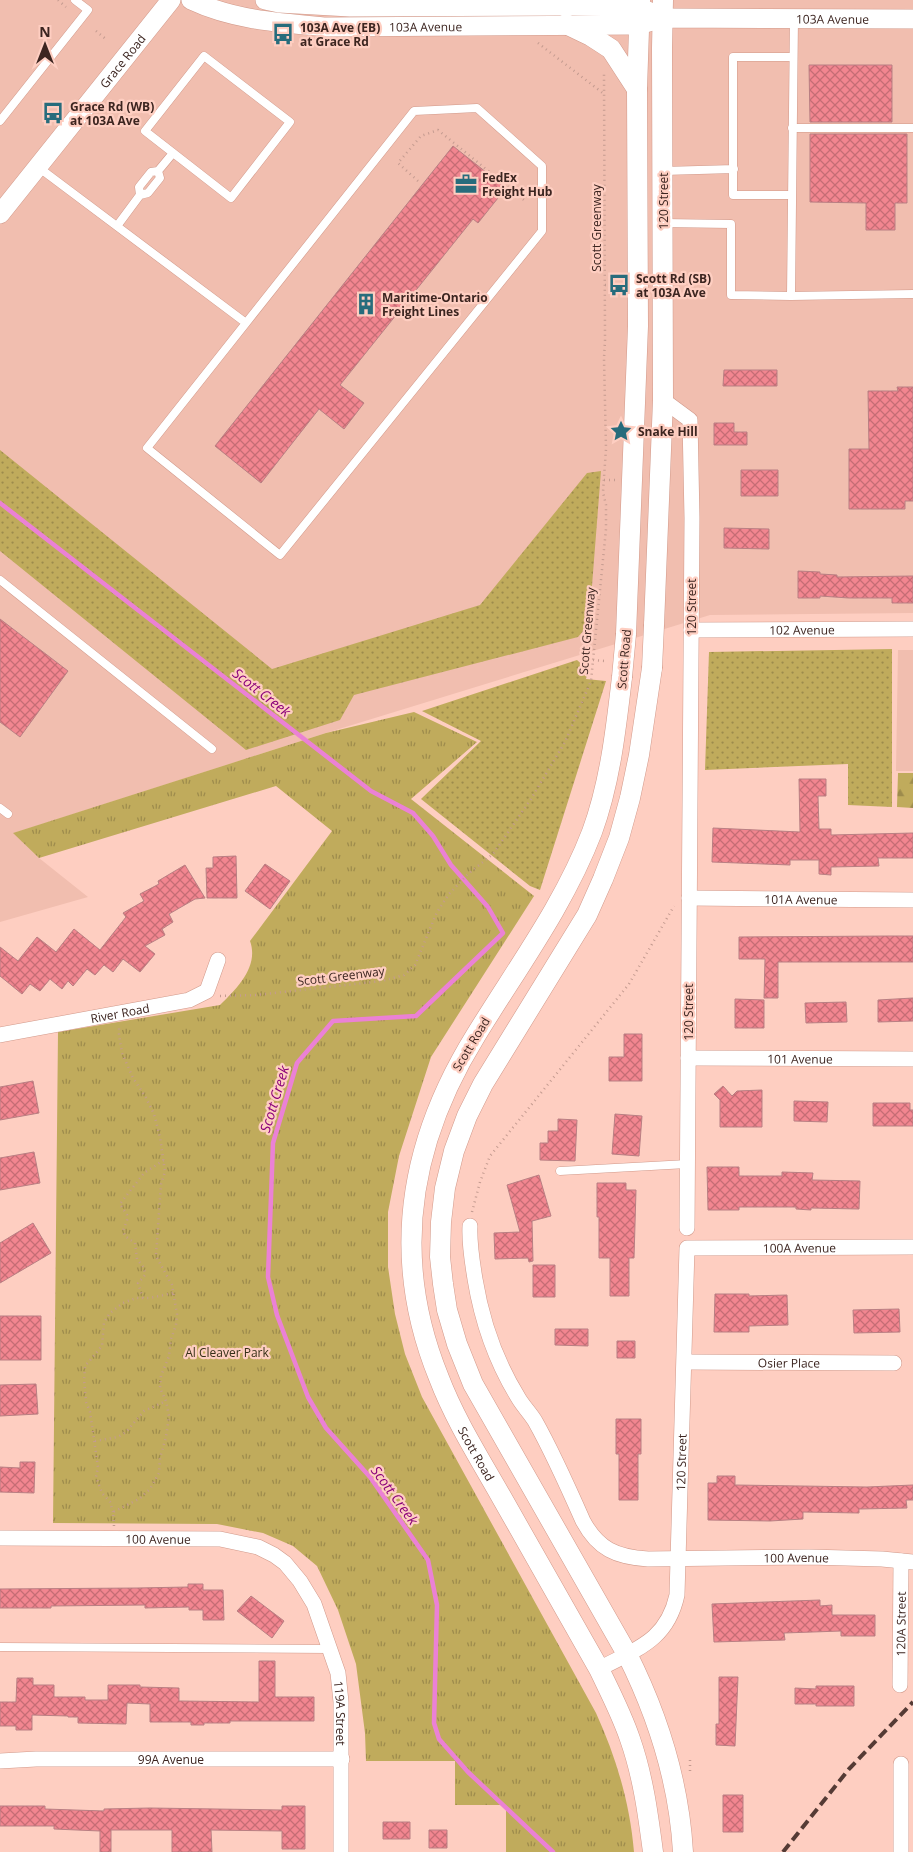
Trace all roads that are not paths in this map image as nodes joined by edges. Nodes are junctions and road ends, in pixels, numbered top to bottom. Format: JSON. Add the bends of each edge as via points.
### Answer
{"nodes":[{"id":1,"x":75,"y":0,"type":"edge"},
{"id":2,"x":171,"y":0,"type":"edge"},
{"id":3,"x":191,"y":0,"type":"edge"},
{"id":4,"x":272,"y":1,"type":"edge"},
{"id":5,"x":663,"y":9,"type":"edge"},
{"id":6,"x":570,"y":10,"type":"edge"},
{"id":7,"x":639,"y":10,"type":"edge"},
{"id":8,"x":406,"y":14,"type":"edge"},
{"id":9,"x":794,"y":18,"type":"junction"},
{"id":10,"x":913,"y":19,"type":"edge"},
{"id":11,"x":793,"y":57,"type":"junction"},
{"id":12,"x":637,"y":89,"type":"junction"},
{"id":13,"x":0,"y":121,"type":"edge"},
{"id":14,"x":792,"y":128,"type":"junction"},
{"id":15,"x":913,"y":128,"type":"edge"},
{"id":16,"x":173,"y":153,"type":"junction"},
{"id":17,"x":38,"y":166,"type":"junction"},
{"id":18,"x":734,"y":169,"type":"junction"},
{"id":19,"x":663,"y":171,"type":"junction"},
{"id":20,"x":791,"y":195,"type":"junction"},
{"id":21,"x":0,"y":214,"type":"edge"},
{"id":22,"x":663,"y":222,"type":"junction"},
{"id":23,"x":117,"y":226,"type":"junction"},
{"id":24,"x":913,"y":294,"type":"edge"},
{"id":25,"x":791,"y":296,"type":"junction"},
{"id":26,"x":246,"y":323,"type":"junction"},
{"id":27,"x":634,"y":398,"type":"joint"},
{"id":28,"x":663,"y":400,"type":"junction"},
{"id":29,"x":0,"y":580,"type":"edge"},
{"id":30,"x":913,"y":629,"type":"edge"},
{"id":31,"x":691,"y":630,"type":"junction"},
{"id":32,"x":212,"y":749,"type":"dead end"},
{"id":33,"x":0,"y":808,"type":"edge"},
{"id":34,"x":8,"y":814,"type":"dead end"},
{"id":35,"x":689,"y":898,"type":"junction"},
{"id":36,"x":913,"y":900,"type":"edge"},
{"id":37,"x":218,"y":960,"type":"dead end"},
{"id":38,"x":0,"y":1035,"type":"edge"},
{"id":39,"x":688,"y":1058,"type":"junction"},
{"id":40,"x":913,"y":1059,"type":"edge"},
{"id":41,"x":688,"y":1164,"type":"junction"},
{"id":42,"x":560,"y":1171,"type":"dead end"},
{"id":43,"x":470,"y":1226,"type":"road end"},
{"id":44,"x":687,"y":1228,"type":"dead end"},
{"id":45,"x":913,"y":1247,"type":"edge"},
{"id":46,"x":687,"y":1248,"type":"joint"},
{"id":47,"x":685,"y":1362,"type":"junction"},
{"id":48,"x":894,"y":1364,"type":"dead end"},
{"id":49,"x":0,"y":1538,"type":"edge"},
{"id":50,"x":678,"y":1558,"type":"junction"},
{"id":51,"x":907,"y":1562,"type":"edge"},
{"id":52,"x":300,"y":1581,"type":"joint"},
{"id":53,"x":0,"y":1647,"type":"edge"},
{"id":54,"x":331,"y":1649,"type":"junction"},
{"id":55,"x":627,"y":1654,"type":"junction"},
{"id":56,"x":599,"y":1669,"type":"junction"},
{"id":57,"x":900,"y":1685,"type":"dead end"},
{"id":58,"x":342,"y":1759,"type":"junction"},
{"id":59,"x":0,"y":1761,"type":"edge"},
{"id":60,"x":901,"y":1764,"type":"dead end"},
{"id":61,"x":341,"y":1852,"type":"edge"},
{"id":62,"x":653,"y":1852,"type":"edge"},
{"id":63,"x":683,"y":1852,"type":"edge"},
{"id":64,"x":900,"y":1852,"type":"edge"}],
"edges":[{"from":1,"to":13,"type":"lane","via":[[88,10]]},
{"from":2,"to":17,"type":"street","name":"Grace Road"},
{"from":3,"to":8,"type":"street","name":"103A Avenue","via":[[214,11],[278,23],[327,27]]},
{"from":4,"to":8,"type":"street","name":"103A Avenue"},
{"from":5,"to":7,"type":"street","name":"103A Avenue"},
{"from":5,"to":9,"type":"street","name":"103A Avenue"},
{"from":5,"to":19,"type":"main road","name":"120 Street"},
{"from":6,"to":7,"type":"street","name":"103A Avenue"},
{"from":6,"to":8,"type":"street","name":"103A Avenue"},
{"from":6,"to":12,"type":"main road","via":[[591,36],[611,49]]},
{"from":7,"to":12,"type":"main road","name":"120 Street"},
{"from":9,"to":10,"type":"street","name":"103A Avenue"},
{"from":9,"to":11,"type":"lane"},
{"from":11,"to":14,"type":"lane"},
{"from":11,"to":18,"type":"lane","via":[[733,57]]},
{"from":12,"to":27,"type":"main road","name":"120 Street","via":[[638,326]]},
{"from":14,"to":15,"type":"lane"},
{"from":14,"to":20,"type":"lane"},
{"from":16,"to":16,"type":"lane","via":[[232,198],[290,122],[204,56],[145,131]]},
{"from":16,"to":23,"type":"lane","via":[[158,171],[160,178],[148,193],[140,195]]},
{"from":17,"to":21,"type":"street","name":"Grace Road"},
{"from":17,"to":23,"type":"lane"},
{"from":18,"to":19,"type":"lane"},
{"from":18,"to":20,"type":"lane","via":[[733,195]]},
{"from":19,"to":22,"type":"main road","name":"120 Street"},
{"from":20,"to":25,"type":"lane"},
{"from":22,"to":25,"type":"lane","via":[[732,224],[731,295]]},
{"from":22,"to":28,"type":"main road","name":"120 Street"},
{"from":23,"to":26,"type":"lane"},
{"from":24,"to":25,"type":"lane"},
{"from":26,"to":26,"type":"lane","via":[[414,111],[477,108],[542,166],[542,231],[280,555],[147,448]]},
{"from":27,"to":56,"type":"main road","name":"Scott Road","bridge":true,"via":[[631,536],[622,677],[612,753],[593,830],[559,902],[476,1034],[445,1090],[419,1168],[411,1238],[418,1308],[438,1378],[469,1440]]},
{"from":28,"to":31,"type":"street","name":"120 Street","via":[[690,420]]},
{"from":28,"to":55,"type":"main road","bridge":true,"via":[[652,668],[639,755],[619,838],[587,915],[502,1050],[467,1116],[445,1188],[441,1240],[447,1310],[473,1384]]},
{"from":29,"to":32,"type":"lane"},
{"from":30,"to":31,"type":"street","name":"102 Avenue"},
{"from":31,"to":35,"type":"street","name":"120 Street"},
{"from":33,"to":34,"type":"lane"},
{"from":35,"to":36,"type":"street","name":"101A Avenue"},
{"from":35,"to":39,"type":"street","name":"120 Street"},
{"from":37,"to":38,"type":"street","name":"River Road","via":[[207,991],[189,1000]]},
{"from":39,"to":40,"type":"street","name":"101 Avenue"},
{"from":39,"to":41,"type":"street","name":"120 Street"},
{"from":41,"to":42,"type":"lane"},
{"from":41,"to":44,"type":"street","name":"120 Street"},
{"from":43,"to":50,"type":"street","via":[[471,1260],[488,1336],[543,1437],[589,1532],[606,1549],[618,1554],[632,1558]]},
{"from":45,"to":46,"type":"street","name":"100A Avenue"},
{"from":46,"to":47,"type":"street","name":"120 Street"},
{"from":47,"to":48,"type":"street","name":"Osier Place"},
{"from":47,"to":50,"type":"street","name":"120 Street"},
{"from":49,"to":52,"type":"street","name":"100 Avenue","via":[[191,1537],[227,1540],[252,1545],[274,1555]]},
{"from":50,"to":51,"type":"street","name":"100 Avenue","via":[[882,1559]]},
{"from":50,"to":55,"type":"street","name":"120 Street","via":[[677,1595],[669,1620],[650,1641]]},
{"from":51,"to":57,"type":"street","name":"120A Street"},
{"from":52,"to":54,"type":"street","name":"119A Street","via":[[314,1604]]},
{"from":53,"to":54,"type":"lane"},
{"from":54,"to":58,"type":"street","name":"119A Street","via":[[341,1690]]},
{"from":55,"to":56,"type":"street","name":"120 Street"},
{"from":55,"to":63,"type":"main road","via":[[645,1690],[670,1767]]},
{"from":56,"to":62,"type":"main road","via":[[630,1739],[641,1778]]},
{"from":58,"to":59,"type":"street","name":"99A Avenue"},
{"from":58,"to":61,"type":"street","name":"119A Street"},
{"from":60,"to":64,"type":"street"}]}
